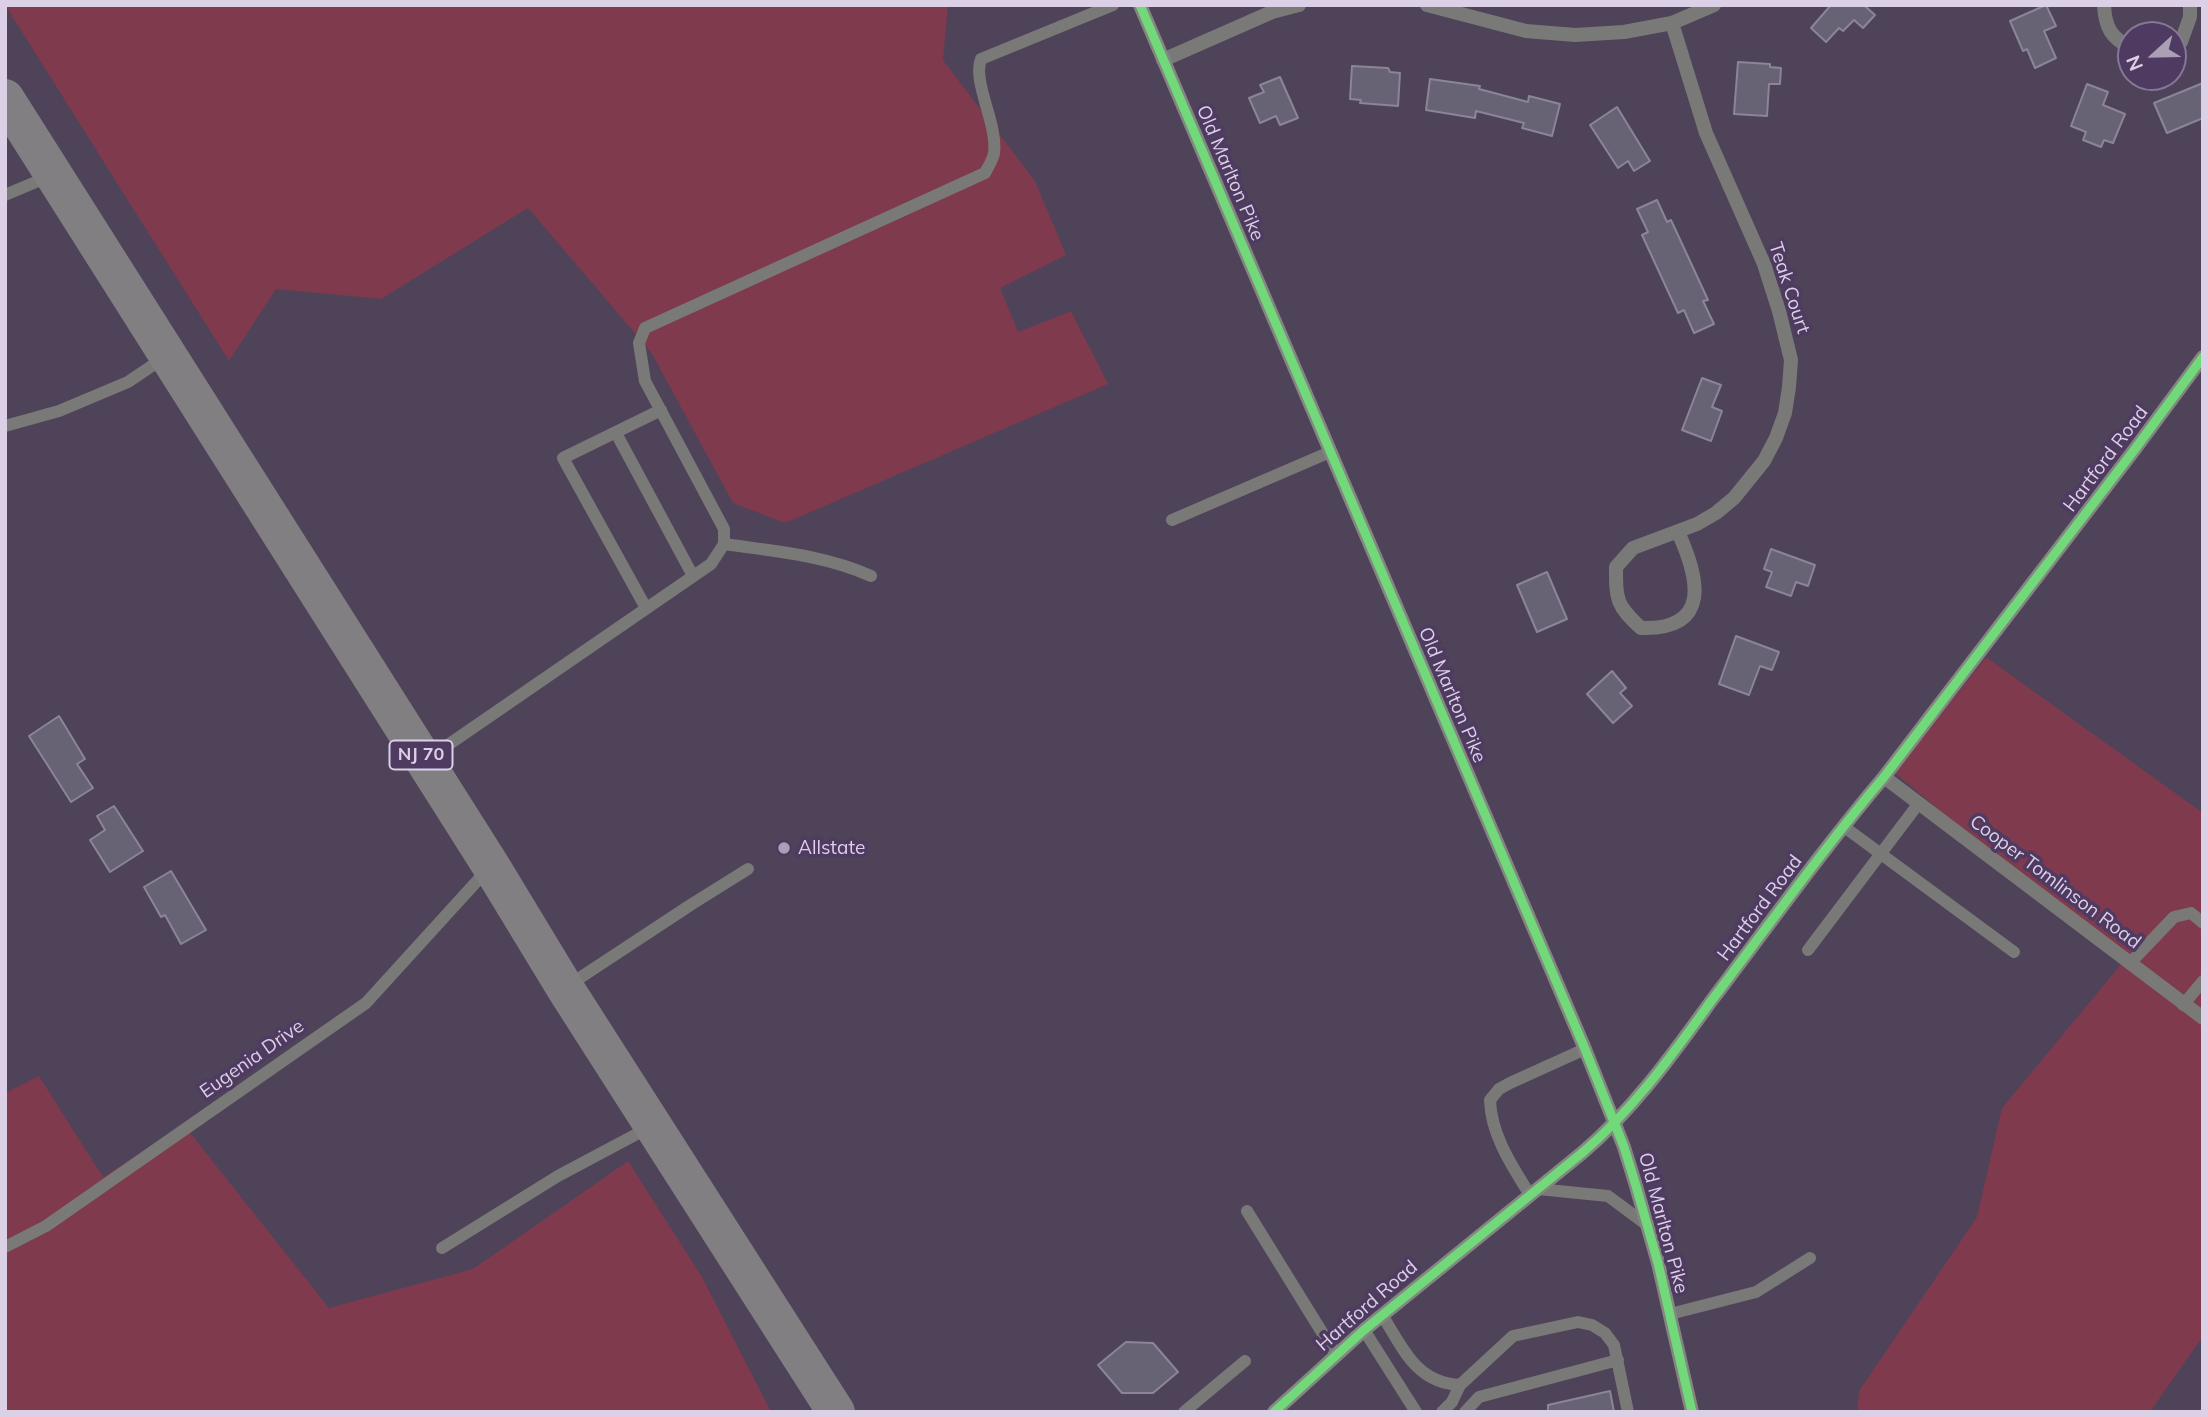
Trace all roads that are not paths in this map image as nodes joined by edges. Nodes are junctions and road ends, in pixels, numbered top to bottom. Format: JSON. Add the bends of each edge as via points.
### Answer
{"nodes":[{"id":1,"x":1113,"y":5,"type":"edge"},
{"id":2,"x":1140,"y":5,"type":"edge"},
{"id":3,"x":1299,"y":5,"type":"edge"},
{"id":4,"x":1427,"y":5,"type":"edge"},
{"id":5,"x":1714,"y":5,"type":"edge"},
{"id":6,"x":2104,"y":5,"type":"edge"},
{"id":7,"x":2190,"y":5,"type":"edge"},
{"id":8,"x":1672,"y":23,"type":"junction"},
{"id":9,"x":2187,"y":26,"type":"edge"},
{"id":10,"x":2117,"y":39,"type":"edge"},
{"id":11,"x":1163,"y":60,"type":"junction"},
{"id":12,"x":5,"y":98,"type":"edge"},
{"id":13,"x":54,"y":175,"type":"junction"},
{"id":14,"x":5,"y":195,"type":"edge"},
{"id":15,"x":168,"y":355,"type":"junction"},
{"id":16,"x":2203,"y":357,"type":"edge"},
{"id":17,"x":661,"y":410,"type":"junction"},
{"id":18,"x":5,"y":426,"type":"edge"},
{"id":19,"x":615,"y":433,"type":"junction"},
{"id":20,"x":1330,"y":452,"type":"junction"},
{"id":21,"x":1172,"y":520,"type":"dead end"},
{"id":22,"x":1678,"y":532,"type":"junction"},
{"id":23,"x":724,"y":544,"type":"junction"},
{"id":24,"x":694,"y":576,"type":"junction"},
{"id":25,"x":871,"y":576,"type":"dead end"},
{"id":26,"x":646,"y":608,"type":"junction"},
{"id":27,"x":425,"y":761,"type":"junction"},
{"id":28,"x":1884,"y":777,"type":"junction"},
{"id":29,"x":1919,"y":803,"type":"junction"},
{"id":30,"x":1843,"y":826,"type":"junction"},
{"id":31,"x":1880,"y":853,"type":"junction"},
{"id":32,"x":491,"y":866,"type":"junction"},
{"id":33,"x":748,"y":869,"type":"dead end"},
{"id":34,"x":2203,"y":923,"type":"edge"},
{"id":35,"x":1808,"y":950,"type":"dead end"},
{"id":36,"x":2014,"y":952,"type":"dead end"},
{"id":37,"x":2130,"y":963,"type":"junction"},
{"id":38,"x":2203,"y":981,"type":"edge"},
{"id":39,"x":565,"y":988,"type":"junction"},
{"id":40,"x":2183,"y":1004,"type":"junction"},
{"id":41,"x":2203,"y":1018,"type":"edge"},
{"id":42,"x":1585,"y":1049,"type":"junction"},
{"id":43,"x":1615,"y":1124,"type":"junction"},
{"id":44,"x":653,"y":1125,"type":"junction"},
{"id":45,"x":1534,"y":1192,"type":"junction"},
{"id":46,"x":1247,"y":1211,"type":"dead end"},
{"id":47,"x":1647,"y":1225,"type":"junction"},
{"id":48,"x":5,"y":1247,"type":"edge"},
{"id":49,"x":442,"y":1248,"type":"dead end"},
{"id":50,"x":1810,"y":1258,"type":"dead end"},
{"id":51,"x":1670,"y":1314,"type":"junction"},
{"id":52,"x":1382,"y":1315,"type":"junction"},
{"id":53,"x":1364,"y":1330,"type":"junction"},
{"id":54,"x":1336,"y":1355,"type":"junction"},
{"id":55,"x":1618,"y":1360,"type":"junction"},
{"id":56,"x":1245,"y":1362,"type":"dead end"},
{"id":57,"x":1476,"y":1371,"type":"junction"},
{"id":58,"x":1460,"y":1385,"type":"junction"},
{"id":59,"x":1479,"y":1398,"type":"junction"},
{"id":60,"x":836,"y":1412,"type":"edge"},
{"id":61,"x":1184,"y":1412,"type":"edge"},
{"id":62,"x":1274,"y":1412,"type":"edge"},
{"id":63,"x":1416,"y":1412,"type":"edge"},
{"id":64,"x":1443,"y":1412,"type":"edge"},
{"id":65,"x":1465,"y":1412,"type":"edge"},
{"id":66,"x":1628,"y":1412,"type":"edge"},
{"id":67,"x":1692,"y":1412,"type":"edge"}],
"edges":[{"from":1,"to":17,"type":"lane","via":[[981,59],[981,84],[994,130],[994,155],[985,173],[645,328],[639,343],[645,381]]},
{"from":2,"to":11,"type":"street","name":"Old Marlton Pike"},
{"from":3,"to":11,"type":"street","via":[[1272,12]]},
{"from":4,"to":8,"type":"street","via":[[1526,31],[1576,35]]},
{"from":5,"to":8,"type":"street"},
{"from":6,"to":10,"type":"street","via":[[2105,23]]},
{"from":7,"to":9,"type":"street"},
{"from":8,"to":22,"type":"street","name":"Teak Court","via":[[1706,133],[1764,264],[1791,360],[1785,413],[1765,461],[1716,513]]},
{"from":11,"to":20,"type":"street","name":"Old Marlton Pike"},
{"from":12,"to":13,"type":"highway","number":"NJ 70"},
{"from":13,"to":14,"type":"lane"},
{"from":13,"to":15,"type":"highway","number":"NJ 70"},
{"from":15,"to":18,"type":"lane","via":[[128,382],[60,411]]},
{"from":15,"to":27,"type":"highway","number":"NJ 70"},
{"from":16,"to":28,"type":"street","name":"Hartford Road"},
{"from":17,"to":19,"type":"lane"},
{"from":17,"to":23,"type":"lane","via":[[724,529]]},
{"from":19,"to":24,"type":"lane"},
{"from":19,"to":26,"type":"lane","via":[[563,458]]},
{"from":20,"to":21,"type":"lane"},
{"from":20,"to":42,"type":"street","name":"Old Marlton Pike"},
{"from":22,"to":22,"type":"street","name":"Teak Court","via":[[1633,548],[1616,567],[1616,594],[1622,611],[1641,628],[1677,623],[1693,604],[1691,562]]},
{"from":23,"to":24,"type":"lane","via":[[711,564]]},
{"from":23,"to":25,"type":"lane","via":[[846,565]]},
{"from":24,"to":26,"type":"lane"},
{"from":26,"to":27,"type":"lane"},
{"from":27,"to":32,"type":"highway","number":"NJ 70"},
{"from":28,"to":29,"type":"street","name":"Cooper Tomlinson Road"},
{"from":28,"to":30,"type":"street","name":"Hartford Road"},
{"from":29,"to":31,"type":"lane"},
{"from":29,"to":37,"type":"street","name":"Cooper Tomlinson Road"},
{"from":30,"to":31,"type":"lane"},
{"from":30,"to":43,"type":"street","name":"Hartford Road","via":[[1670,1058]]},
{"from":31,"to":35,"type":"lane"},
{"from":31,"to":36,"type":"lane"},
{"from":32,"to":39,"type":"highway","number":"NJ 70"},
{"from":32,"to":48,"type":"lane","name":"Eugenia Drive","via":[[366,1003],[46,1226]]},
{"from":33,"to":39,"type":"lane"},
{"from":34,"to":37,"type":"lane","via":[[2192,913],[2174,916]]},
{"from":37,"to":40,"type":"street","name":"Cooper Tomlinson Road"},
{"from":38,"to":40,"type":"lane"},
{"from":39,"to":44,"type":"highway","number":"NJ 70"},
{"from":40,"to":41,"type":"street","name":"Cooper Tomlinson Road"},
{"from":42,"to":43,"type":"street","name":"Old Marlton Pike"},
{"from":42,"to":45,"type":"lane","via":[[1510,1083],[1490,1100],[1502,1145]]},
{"from":43,"to":45,"type":"street","name":"Hartford Road"},
{"from":43,"to":47,"type":"street","name":"Old Marlton Pike"},
{"from":44,"to":49,"type":"lane","via":[[558,1176]]},
{"from":44,"to":60,"type":"highway","number":"NJ 70"},
{"from":45,"to":47,"type":"lane","via":[[1608,1196]]},
{"from":45,"to":52,"type":"street","name":"Hartford Road"},
{"from":46,"to":54,"type":"lane"},
{"from":47,"to":51,"type":"street","name":"Old Marlton Pike"},
{"from":50,"to":51,"type":"lane","via":[[1756,1292]]},
{"from":51,"to":67,"type":"street","name":"Old Marlton Pike"},
{"from":52,"to":53,"type":"street","name":"Hartford Road"},
{"from":52,"to":58,"type":"lane","via":[[1421,1372],[1433,1380]]},
{"from":53,"to":54,"type":"street","name":"Hartford Road"},
{"from":53,"to":63,"type":"lane"},
{"from":54,"to":62,"type":"street","name":"Hartford Road"},
{"from":55,"to":57,"type":"lane","via":[[1605,1333],[1578,1322],[1513,1336]]},
{"from":55,"to":59,"type":"lane"},
{"from":55,"to":66,"type":"lane"},
{"from":56,"to":61,"type":"lane"},
{"from":57,"to":58,"type":"lane"},
{"from":57,"to":59,"type":"lane"},
{"from":58,"to":64,"type":"lane"},
{"from":59,"to":65,"type":"lane"}]}
